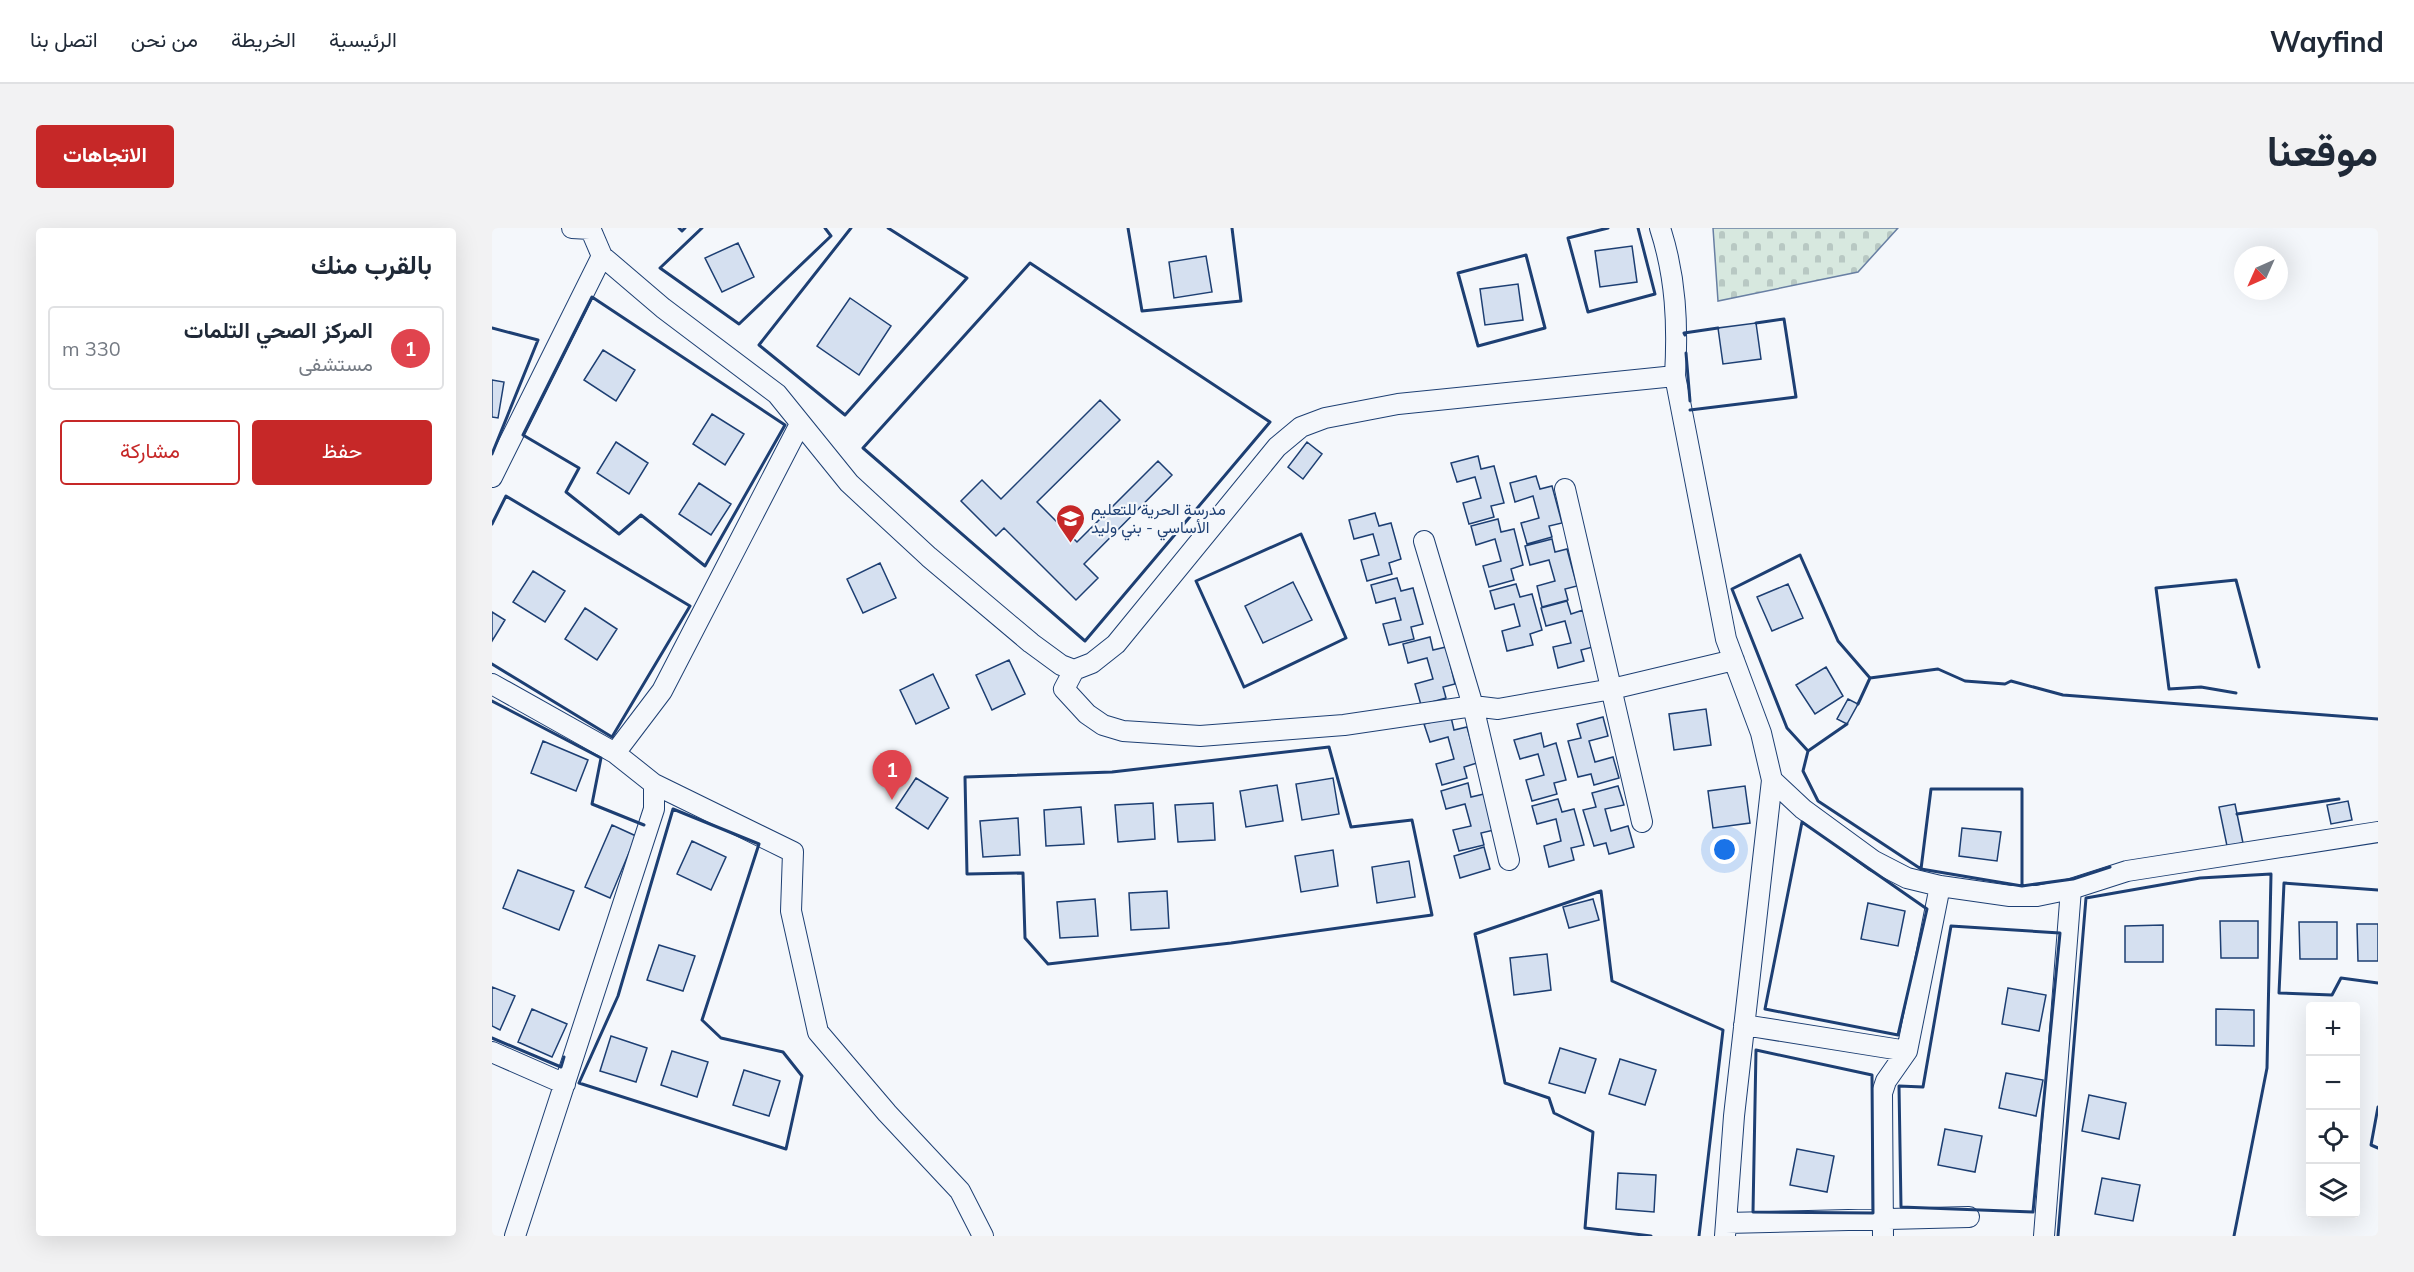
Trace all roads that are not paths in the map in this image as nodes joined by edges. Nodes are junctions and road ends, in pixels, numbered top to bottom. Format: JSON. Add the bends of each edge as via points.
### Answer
{"nodes":[{"id":1,"x":584,"y":228,"type":"edge"},
{"id":2,"x":1660,"y":228,"type":"edge"},
{"id":3,"x":602,"y":256,"type":"junction"},
{"id":4,"x":1675,"y":376,"type":"junction"},
{"id":5,"x":800,"y":424,"type":"junction"},
{"id":6,"x":492,"y":477,"type":"edge"},
{"id":7,"x":1565,"y":489,"type":"dead end"},
{"id":8,"x":1424,"y":541,"type":"dead end"},
{"id":9,"x":1734,"y":660,"type":"junction"},
{"id":10,"x":1074,"y":670,"type":"junction"},
{"id":11,"x":492,"y":684,"type":"edge"},
{"id":12,"x":1612,"y":689,"type":"junction"},
{"id":13,"x":1473,"y":706,"type":"junction"},
{"id":14,"x":615,"y":753,"type":"junction"},
{"id":15,"x":1772,"y":780,"type":"junction"},
{"id":16,"x":654,"y":784,"type":"junction"},
{"id":17,"x":1642,"y":822,"type":"dead end"},
{"id":18,"x":2378,"y":832,"type":"edge"},
{"id":19,"x":1509,"y":860,"type":"dead end"},
{"id":20,"x":1940,"y":886,"type":"junction"},
{"id":21,"x":2071,"y":890,"type":"junction"},
{"id":22,"x":1744,"y":1025,"type":"junction"},
{"id":23,"x":1906,"y":1051,"type":"junction"},
{"id":24,"x":492,"y":1052,"type":"edge"},
{"id":25,"x":566,"y":1084,"type":"junction"},
{"id":26,"x":1969,"y":1217,"type":"dead end"},
{"id":27,"x":1883,"y":1228,"type":"edge"},
{"id":28,"x":1726,"y":1230,"type":"edge"},
{"id":29,"x":515,"y":1236,"type":"edge"},
{"id":30,"x":983,"y":1236,"type":"edge"},
{"id":31,"x":2044,"y":1236,"type":"edge"}],
"edges":[{"from":1,"to":3,"type":"street"},
{"from":2,"to":4,"type":"street","via":[[1677,304]]},
{"from":3,"to":5,"type":"street","via":[[663,308],[777,394]]},
{"from":3,"to":6,"type":"street"},
{"from":4,"to":9,"type":"street","via":[[1726,639]]},
{"from":4,"to":10,"type":"street","via":[[1398,404],[1325,418],[1301,427],[1277,447],[1116,644],[1092,663]]},
{"from":5,"to":10,"type":"street","via":[[849,483],[929,557],[1031,643]]},
{"from":5,"to":14,"type":"street","via":[[662,691]]},
{"from":7,"to":12,"type":"street"},
{"from":8,"to":13,"type":"street"},
{"from":9,"to":12,"type":"street"},
{"from":9,"to":15,"type":"street","via":[[1761,733]]},
{"from":10,"to":13,"type":"street","via":[[1064,689],[1087,714],[1103,725],[1123,731],[1200,736],[1344,725]]},
{"from":11,"to":14,"type":"street"},
{"from":12,"to":13,"type":"street","via":[[1498,709]]},
{"from":12,"to":17,"type":"street"},
{"from":13,"to":19,"type":"street"},
{"from":14,"to":16,"type":"street"},
{"from":15,"to":20,"type":"street","via":[[1803,809],[1874,861],[1907,878]]},
{"from":15,"to":22,"type":"street"},
{"from":16,"to":25,"type":"street","via":[[654,809]]},
{"from":16,"to":30,"type":"street","via":[[793,852],[791,911],[818,1032],[960,1191]]},
{"from":18,"to":21,"type":"street","via":[[2127,871]]},
{"from":20,"to":21,"type":"street","via":[[2010,896]]},
{"from":20,"to":23,"type":"street"},
{"from":21,"to":31,"type":"street"},
{"from":22,"to":23,"type":"street"},
{"from":22,"to":28,"type":"street"},
{"from":23,"to":27,"type":"street","via":[[1882,1093]]},
{"from":24,"to":25,"type":"street"},
{"from":25,"to":29,"type":"street"},
{"from":26,"to":27,"type":"street"},
{"from":27,"to":28,"type":"street"}]}
